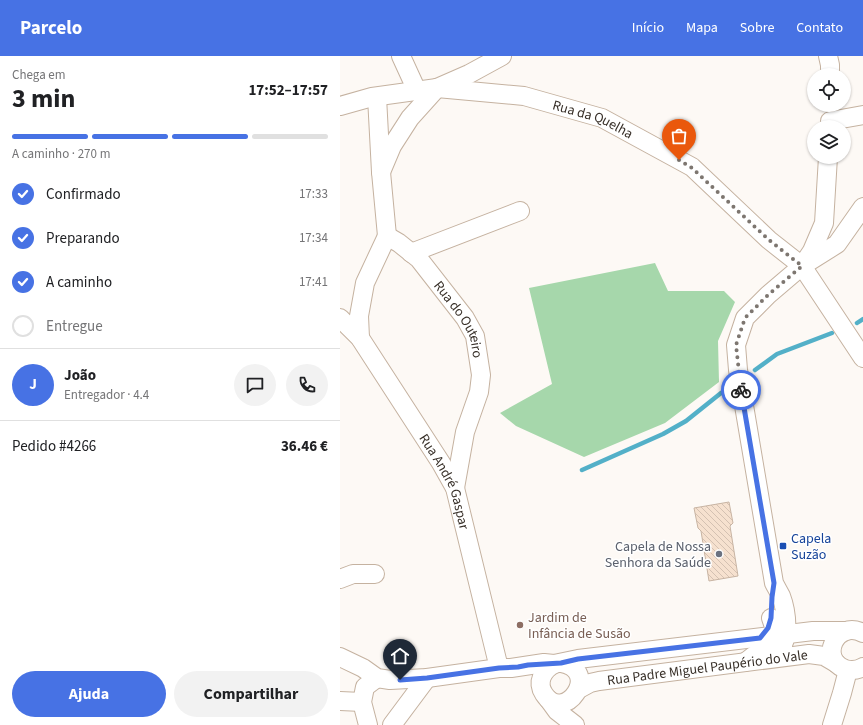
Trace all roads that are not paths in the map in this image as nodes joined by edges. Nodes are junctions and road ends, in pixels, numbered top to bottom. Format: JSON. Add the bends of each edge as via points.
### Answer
{"nodes":[{"id":1,"x":401,"y":56,"type":"edge"},
{"id":2,"x":502,"y":56,"type":"edge"},
{"id":3,"x":828,"y":56,"type":"edge"},
{"id":4,"x":830,"y":68,"type":"edge"},
{"id":5,"x":437,"y":88,"type":"junction"},
{"id":6,"x":417,"y":91,"type":"junction"},
{"id":7,"x":376,"y":97,"type":"junction"},
{"id":8,"x":340,"y":106,"type":"edge"},
{"id":9,"x":863,"y":115,"type":"edge"},
{"id":10,"x":830,"y":118,"type":"edge"},
{"id":11,"x":828,"y":164,"type":"edge"},
{"id":12,"x":381,"y":172,"type":"junction"},
{"id":13,"x":863,"y":207,"type":"edge"},
{"id":14,"x":520,"y":211,"type":"dead end"},
{"id":15,"x":387,"y":236,"type":"junction"},
{"id":16,"x":411,"y":252,"type":"junction"},
{"id":17,"x":802,"y":266,"type":"junction"},
{"id":18,"x":340,"y":318,"type":"edge"},
{"id":19,"x":360,"y":338,"type":"junction"},
{"id":20,"x":863,"y":358,"type":"edge"},
{"id":21,"x":455,"y":488,"type":"junction"},
{"id":22,"x":375,"y":574,"type":"dead end"},
{"id":23,"x":340,"y":579,"type":"edge"},
{"id":24,"x":778,"y":615,"type":"junction"},
{"id":25,"x":805,"y":632,"type":"junction"},
{"id":26,"x":855,"y":632,"type":"edge"},
{"id":27,"x":776,"y":639,"type":"junction"},
{"id":28,"x":340,"y":657,"type":"edge"},
{"id":29,"x":745,"y":662,"type":"junction"},
{"id":30,"x":558,"y":664,"type":"junction"},
{"id":31,"x":843,"y":664,"type":"edge"},
{"id":32,"x":505,"y":668,"type":"junction"},
{"id":33,"x":377,"y":678,"type":"junction"},
{"id":34,"x":427,"y":678,"type":"junction"},
{"id":35,"x":577,"y":692,"type":"junction"},
{"id":36,"x":545,"y":695,"type":"junction"},
{"id":37,"x":340,"y":701,"type":"edge"},
{"id":38,"x":362,"y":702,"type":"junction"},
{"id":39,"x":368,"y":725,"type":"edge"},
{"id":40,"x":392,"y":725,"type":"edge"},
{"id":41,"x":575,"y":725,"type":"edge"},
{"id":42,"x":580,"y":725,"type":"edge"},
{"id":43,"x":832,"y":725,"type":"edge"}],
"edges":[{"from":1,"to":6,"type":"street"},
{"from":2,"to":5,"type":"street"},
{"from":3,"to":4,"type":"street"},
{"from":5,"to":6,"type":"street","name":"Rua da Quelha"},
{"from":5,"to":12,"type":"street","via":[[410,118],[392,146]]},
{"from":5,"to":17,"type":"street","name":"Rua da Quelha","via":[[524,96],[602,118],[692,168],[769,240]]},
{"from":6,"to":7,"type":"street","name":"Rua da Quelha"},
{"from":7,"to":8,"type":"street","name":"Rua da Quelha"},
{"from":7,"to":12,"type":"street"},
{"from":9,"to":10,"type":"street"},
{"from":11,"to":17,"type":"street","via":[[824,223],[812,251]]},
{"from":12,"to":15,"type":"street"},
{"from":13,"to":17,"type":"street","via":[[837,244]]},
{"from":14,"to":16,"type":"street"},
{"from":15,"to":16,"type":"street","name":"Rua do Outeiro"},
{"from":15,"to":19,"type":"street","via":[[365,283],[359,316]]},
{"from":16,"to":21,"type":"street","name":"Rua do Outeiro","via":[[465,318],[475,336],[481,375],[479,392],[465,432]]},
{"from":17,"to":20,"type":"street","name":"Rua da Quelha"},
{"from":17,"to":24,"type":"street","via":[[745,318],[736,345],[774,583],[772,597]]},
{"from":18,"to":19,"type":"street","name":"Rua André Gaspar"},
{"from":19,"to":21,"type":"street","name":"Rua André Gaspar"},
{"from":21,"to":32,"type":"street","name":"Rua André Gaspar"},
{"from":22,"to":23,"type":"street","via":[[354,574]]},
{"from":24,"to":25,"type":"street"},
{"from":24,"to":27,"type":"street"},
{"from":24,"to":27,"type":"street","via":[[768,628]]},
{"from":25,"to":26,"type":"street","name":"Rua Padre Miguel Paupério do Vale"},
{"from":25,"to":27,"type":"street","name":"Rua Padre Miguel Paupério do Vale"},
{"from":26,"to":31,"type":"street","name":"Rua Padre Miguel Paupério do Vale","via":[[840,633],[832,644],[833,657]]},
{"from":27,"to":29,"type":"street","via":[[776,651],[756,653]]},
{"from":27,"to":30,"type":"street","name":"Rua Padre Miguel Paupério do Vale","via":[[578,659]]},
{"from":27,"to":31,"type":"street","via":[[791,649],[817,650]]},
{"from":28,"to":33,"type":"street"},
{"from":29,"to":31,"type":"street","name":"Rua Padre Miguel Paupério do Vale","via":[[810,654]]},
{"from":29,"to":35,"type":"street","name":"Rua Padre Miguel Paupério do Vale","via":[[599,681],[590,683]]},
{"from":30,"to":32,"type":"street","name":"Rua Padre Miguel Paupério do Vale"},
{"from":30,"to":35,"type":"street","via":[[568,664],[577,673]]},
{"from":30,"to":36,"type":"street","via":[[544,671],[541,677],[540,683]]},
{"from":31,"to":43,"type":"street","via":[[842,694]]},
{"from":32,"to":34,"type":"street","name":"Rua Padre Miguel Paupério do Vale"},
{"from":32,"to":36,"type":"street"},
{"from":33,"to":34,"type":"street","name":"Rua Padre Miguel Paupério do Vale"},
{"from":33,"to":38,"type":"street","via":[[365,688]]},
{"from":34,"to":40,"type":"street"},
{"from":35,"to":36,"type":"street","name":"Rua Padre Miguel Paupério do Vale","via":[[562,703],[555,702]]},
{"from":35,"to":42,"type":"street","via":[[575,707]]},
{"from":36,"to":41,"type":"street","via":[[557,711]]},
{"from":37,"to":38,"type":"street"},
{"from":38,"to":39,"type":"street"}]}
